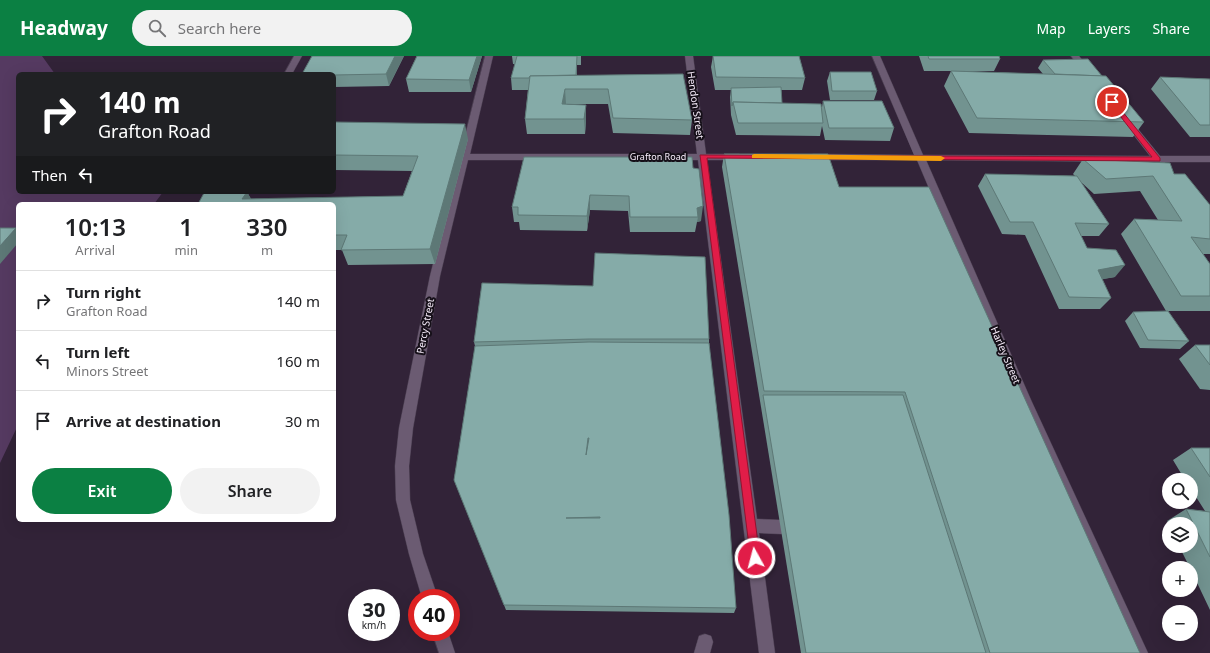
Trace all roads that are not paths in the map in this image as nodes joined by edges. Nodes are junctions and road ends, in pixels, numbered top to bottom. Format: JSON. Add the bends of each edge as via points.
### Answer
{"nodes":[{"id":1,"x":298,"y":56,"type":"edge"},
{"id":2,"x":489,"y":56,"type":"edge"},
{"id":3,"x":689,"y":56,"type":"edge"},
{"id":4,"x":876,"y":56,"type":"edge"},
{"id":5,"x":1075,"y":56,"type":"edge"},
{"id":6,"x":289,"y":72,"type":"edge"},
{"id":7,"x":1095,"y":80,"type":"edge"},
{"id":8,"x":1119,"y":111,"type":"edge"},
{"id":9,"x":703,"y":156,"type":"junction"},
{"id":10,"x":466,"y":157,"type":"junction"},
{"id":11,"x":749,"y":157,"type":"edge"},
{"id":12,"x":804,"y":157,"type":"edge"},
{"id":13,"x":921,"y":158,"type":"junction"},
{"id":14,"x":1210,"y":159,"type":"edge"},
{"id":15,"x":1157,"y":160,"type":"junction"},
{"id":16,"x":1167,"y":171,"type":"edge"},
{"id":17,"x":751,"y":526,"type":"junction"},
{"id":18,"x":780,"y":527,"type":"dead end"},
{"id":19,"x":427,"y":589,"type":"edge"},
{"id":20,"x":443,"y":641,"type":"edge"},
{"id":21,"x":447,"y":653,"type":"edge"},
{"id":22,"x":767,"y":653,"type":"edge"},
{"id":23,"x":1140,"y":653,"type":"edge"}],
"edges":[{"from":1,"to":6,"type":"street"},
{"from":2,"to":10,"type":"street","name":"Percy Street"},
{"from":3,"to":9,"type":"street","name":"Hendon Street"},
{"from":4,"to":13,"type":"street","name":"Harley Street"},
{"from":5,"to":7,"type":"street"},
{"from":8,"to":15,"type":"street"},
{"from":9,"to":10,"type":"street","name":"Grafton Road"},
{"from":9,"to":11,"type":"street","name":"Grafton Road"},
{"from":9,"to":17,"type":"street","name":"Hendon Street"},
{"from":10,"to":19,"type":"street","name":"Percy Street","via":[[435,276],[406,428],[402,466],[403,500]]},
{"from":12,"to":13,"type":"street"},
{"from":13,"to":15,"type":"street"},
{"from":13,"to":23,"type":"street","name":"Harley Street","via":[[1025,400]]},
{"from":14,"to":15,"type":"street"},
{"from":15,"to":16,"type":"street"},
{"from":17,"to":18,"type":"street"},
{"from":17,"to":22,"type":"street","name":"Hendon Street"},
{"from":20,"to":21,"type":"street"}]}
